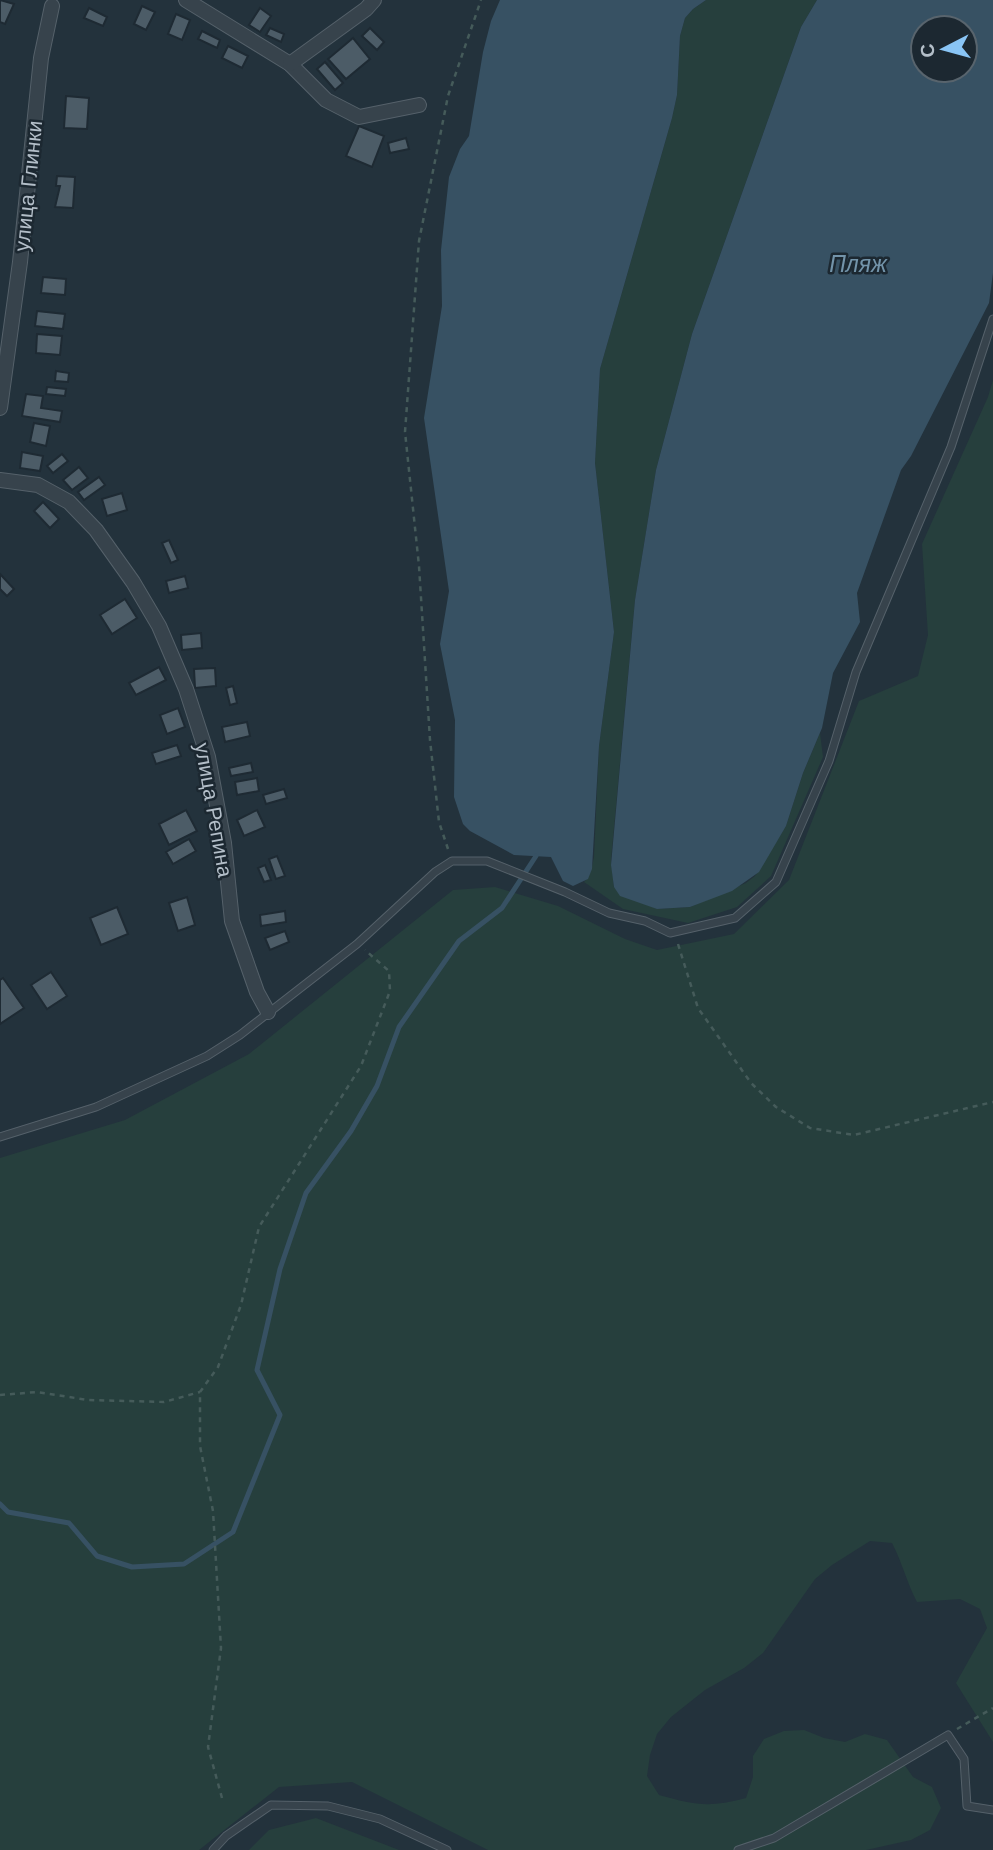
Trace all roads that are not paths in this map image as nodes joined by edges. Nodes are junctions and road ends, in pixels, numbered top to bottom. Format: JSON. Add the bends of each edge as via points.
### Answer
{"nodes":[{"id":1,"x":186,"y":0,"type":"edge"},
{"id":2,"x":374,"y":0,"type":"edge"},
{"id":3,"x":51,"y":2,"type":"edge"},
{"id":4,"x":290,"y":64,"type":"junction"},
{"id":5,"x":419,"y":105,"type":"dead end"},
{"id":6,"x":993,"y":319,"type":"edge"},
{"id":7,"x":0,"y":408,"type":"edge"},
{"id":8,"x":0,"y":480,"type":"edge"},
{"id":9,"x":268,"y":1012,"type":"junction"},
{"id":10,"x":0,"y":1137,"type":"edge"},
{"id":11,"x":993,"y":1810,"type":"edge"},
{"id":12,"x":214,"y":1850,"type":"edge"},
{"id":13,"x":447,"y":1850,"type":"edge"},
{"id":14,"x":738,"y":1850,"type":"edge"}],
"edges":[{"from":1,"to":4,"type":"street"},
{"from":2,"to":4,"type":"street"},
{"from":3,"to":7,"type":"street","name":"улица Глинки"},
{"from":4,"to":5,"type":"street","via":[[326,100],[359,117]]},
{"from":6,"to":9,"type":"lane","via":[[951,447],[856,672],[828,761],[776,882],[735,918],[670,933],[487,861],[452,861],[357,944]]},
{"from":8,"to":9,"type":"street","name":"улица Репина","via":[[38,485],[69,502],[96,530],[159,626],[208,757],[232,920]]},
{"from":9,"to":10,"type":"lane","via":[[208,1056],[96,1107]]},
{"from":11,"to":14,"type":"lane","via":[[967,1806],[964,1759],[948,1735],[774,1838]]},
{"from":12,"to":13,"type":"lane","via":[[226,1836],[271,1805],[328,1806],[380,1819]]}]}
